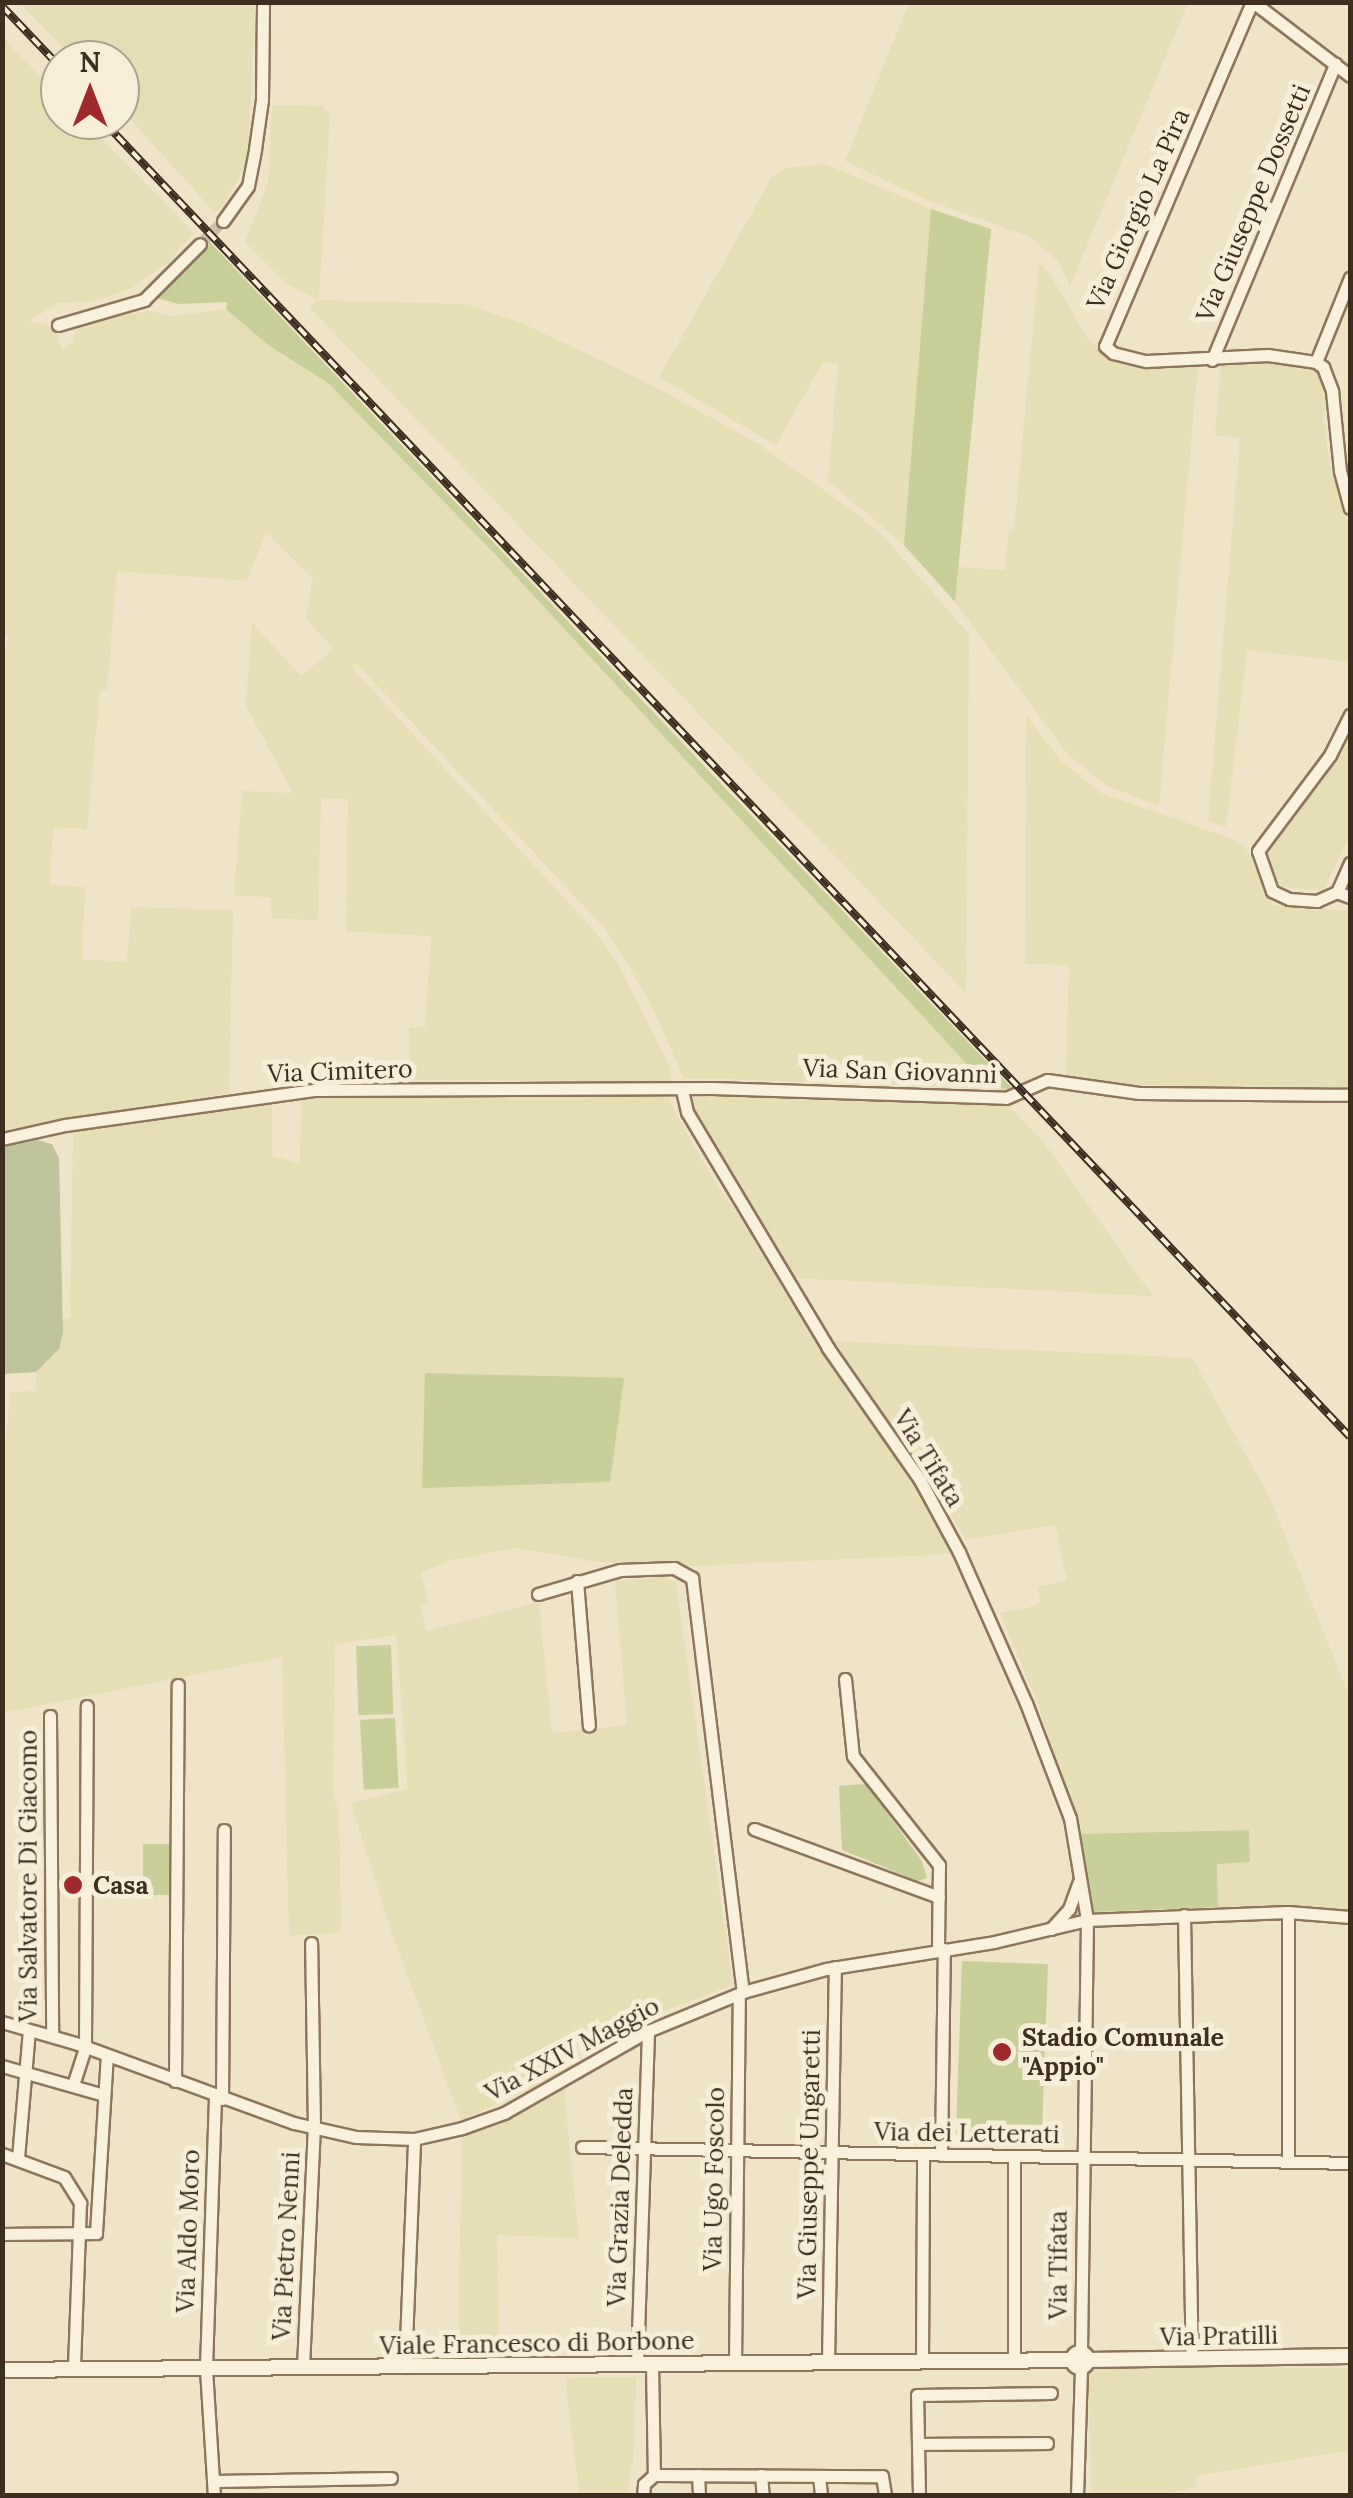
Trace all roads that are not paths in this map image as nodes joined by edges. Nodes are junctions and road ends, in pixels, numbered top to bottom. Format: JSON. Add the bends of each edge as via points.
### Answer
{"nodes":[{"id":1,"x":264,"y":2,"type":"edge"},
{"id":2,"x":1252,"y":2,"type":"edge"},
{"id":3,"x":1336,"y":64,"type":"junction"},
{"id":4,"x":1350,"y":76,"type":"edge"},
{"id":5,"x":223,"y":221,"type":"tunnel mouth"},
{"id":6,"x":200,"y":244,"type":"tunnel mouth"},
{"id":7,"x":1350,"y":278,"type":"edge"},
{"id":8,"x":58,"y":325,"type":"dead end"},
{"id":9,"x":1212,"y":360,"type":"junction"},
{"id":10,"x":1316,"y":362,"type":"junction"},
{"id":11,"x":1350,"y":508,"type":"edge"},
{"id":12,"x":1350,"y":715,"type":"edge"},
{"id":13,"x":1350,"y":864,"type":"edge"},
{"id":14,"x":1337,"y":892,"type":"junction"},
{"id":15,"x":1350,"y":897,"type":"edge"},
{"id":16,"x":682,"y":1090,"type":"junction"},
{"id":17,"x":1350,"y":1095,"type":"edge"},
{"id":18,"x":2,"y":1139,"type":"edge"},
{"id":19,"x":577,"y":1581,"type":"junction"},
{"id":20,"x":538,"y":1594,"type":"dead end"},
{"id":21,"x":846,"y":1678,"type":"dead end"},
{"id":22,"x":178,"y":1685,"type":"dead end"},
{"id":23,"x":87,"y":1706,"type":"dead end"},
{"id":24,"x":50,"y":1716,"type":"dead end"},
{"id":25,"x":589,"y":1726,"type":"dead end"},
{"id":26,"x":754,"y":1829,"type":"dead end"},
{"id":27,"x":224,"y":1830,"type":"dead end"},
{"id":28,"x":1080,"y":1878,"type":"junction"},
{"id":29,"x":939,"y":1897,"type":"junction"},
{"id":30,"x":1288,"y":1912,"type":"junction"},
{"id":31,"x":1184,"y":1915,"type":"junction"},
{"id":32,"x":1350,"y":1917,"type":"edge"},
{"id":33,"x":1088,"y":1920,"type":"junction"},
{"id":34,"x":1051,"y":1929,"type":"junction"},
{"id":35,"x":311,"y":1943,"type":"dead end"},
{"id":36,"x":941,"y":1950,"type":"junction"},
{"id":37,"x":835,"y":1967,"type":"junction"},
{"id":38,"x":741,"y":1994,"type":"junction"},
{"id":39,"x":2,"y":2022,"type":"edge"},
{"id":40,"x":29,"y":2030,"type":"junction"},
{"id":41,"x":648,"y":2032,"type":"junction"},
{"id":42,"x":52,"y":2036,"type":"junction"},
{"id":43,"x":85,"y":2047,"type":"junction"},
{"id":44,"x":107,"y":2055,"type":"junction"},
{"id":45,"x":2,"y":2066,"type":"edge"},
{"id":46,"x":25,"y":2072,"type":"junction"},
{"id":47,"x":175,"y":2082,"type":"junction"},
{"id":48,"x":72,"y":2086,"type":"junction"},
{"id":49,"x":104,"y":2094,"type":"junction"},
{"id":50,"x":218,"y":2098,"type":"junction"},
{"id":51,"x":314,"y":2127,"type":"junction"},
{"id":52,"x":414,"y":2138,"type":"junction"},
{"id":53,"x":582,"y":2147,"type":"dead end"},
{"id":54,"x":646,"y":2150,"type":"junction"},
{"id":55,"x":737,"y":2151,"type":"junction"},
{"id":56,"x":832,"y":2153,"type":"junction"},
{"id":57,"x":2,"y":2154,"type":"edge"},
{"id":58,"x":923,"y":2155,"type":"junction"},
{"id":59,"x":941,"y":2155,"type":"junction"},
{"id":60,"x":1014,"y":2157,"type":"junction"},
{"id":61,"x":18,"y":2158,"type":"junction"},
{"id":62,"x":1081,"y":2158,"type":"junction"},
{"id":63,"x":1189,"y":2160,"type":"junction"},
{"id":64,"x":1288,"y":2162,"type":"junction"},
{"id":65,"x":1350,"y":2162,"type":"edge"},
{"id":66,"x":81,"y":2233,"type":"junction"},
{"id":67,"x":2,"y":2234,"type":"edge"},
{"id":68,"x":1350,"y":2356,"type":"edge"},
{"id":69,"x":1192,"y":2359,"type":"junction"},
{"id":70,"x":1014,"y":2360,"type":"junction"},
{"id":71,"x":1080,"y":2360,"type":"junction"},
{"id":72,"x":922,"y":2361,"type":"junction"},
{"id":73,"x":828,"y":2362,"type":"junction"},
{"id":74,"x":735,"y":2363,"type":"junction"},
{"id":75,"x":644,"y":2364,"type":"junction"},
{"id":76,"x":303,"y":2367,"type":"junction"},
{"id":77,"x":405,"y":2367,"type":"junction"},
{"id":78,"x":206,"y":2368,"type":"junction"},
{"id":79,"x":74,"y":2369,"type":"junction"},
{"id":80,"x":2,"y":2370,"type":"edge"},
{"id":81,"x":1050,"y":2393,"type":"dead end"},
{"id":82,"x":1047,"y":2443,"type":"dead end"},
{"id":83,"x":918,"y":2444,"type":"junction"},
{"id":84,"x":654,"y":2475,"type":"junction"},
{"id":85,"x":698,"y":2475,"type":"junction"},
{"id":86,"x":762,"y":2475,"type":"junction"},
{"id":87,"x":819,"y":2476,"type":"junction"},
{"id":88,"x":391,"y":2478,"type":"dead end"},
{"id":89,"x":214,"y":2481,"type":"junction"},
{"id":90,"x":214,"y":2496,"type":"edge"},
{"id":91,"x":643,"y":2496,"type":"edge"},
{"id":92,"x":699,"y":2496,"type":"edge"},
{"id":93,"x":763,"y":2496,"type":"edge"},
{"id":94,"x":821,"y":2496,"type":"edge"},
{"id":95,"x":885,"y":2496,"type":"edge"},
{"id":96,"x":918,"y":2496,"type":"edge"},
{"id":97,"x":1078,"y":2496,"type":"edge"}],
"edges":[{"from":1,"to":5,"type":"street","via":[[256,149],[248,186]]},
{"from":2,"to":3,"type":"street"},
{"from":2,"to":9,"type":"street","name":"Via Giorgio La Pira","via":[[1105,346],[1146,361]]},
{"from":3,"to":4,"type":"street"},
{"from":3,"to":9,"type":"street","name":"Via Giuseppe Dossetti"},
{"from":6,"to":8,"type":"street","via":[[144,300]]},
{"from":7,"to":10,"type":"street"},
{"from":9,"to":10,"type":"street","name":"Via Giorgio La Pira","via":[[1268,355]]},
{"from":10,"to":11,"type":"street","via":[[1332,392]]},
{"from":12,"to":14,"type":"street","via":[[1330,756],[1258,851],[1272,890],[1289,899],[1317,901]]},
{"from":13,"to":14,"type":"street"},
{"from":14,"to":15,"type":"street"},
{"from":16,"to":17,"type":"street","name":"Via San Giovanni","via":[[1006,1098],[1046,1080],[1139,1093]]},
{"from":16,"to":18,"type":"street","name":"Via Cimitero","via":[[314,1090]]},
{"from":16,"to":28,"type":"street","name":"Via Tifata","via":[[687,1112],[828,1348],[920,1480],[959,1552],[1070,1818]]},
{"from":19,"to":20,"type":"street"},
{"from":19,"to":25,"type":"street"},
{"from":19,"to":38,"type":"street","name":"Via Ugo Foscolo","via":[[654,1568],[674,1568],[692,1578]]},
{"from":21,"to":29,"type":"street","via":[[853,1756],[940,1865]]},
{"from":22,"to":47,"type":"street"},
{"from":23,"to":43,"type":"street"},
{"from":24,"to":42,"type":"street","name":"Via Salvatore Di Giacomo"},
{"from":26,"to":29,"type":"street"},
{"from":27,"to":50,"type":"street","name":"Via Aldo Moro"},
{"from":28,"to":33,"type":"street","name":"Via Tifata"},
{"from":28,"to":34,"type":"street","via":[[1069,1909]]},
{"from":29,"to":36,"type":"street"},
{"from":30,"to":31,"type":"street","name":"Via XXIV Maggio"},
{"from":30,"to":32,"type":"street","name":"Via XXIV Maggio"},
{"from":30,"to":64,"type":"street"},
{"from":31,"to":33,"type":"street","name":"Via XXIV Maggio"},
{"from":31,"to":63,"type":"street"},
{"from":33,"to":34,"type":"street","name":"Via XXIV Maggio"},
{"from":33,"to":62,"type":"street","name":"Via Tifata"},
{"from":34,"to":36,"type":"street","name":"Via XXIV Maggio"},
{"from":35,"to":51,"type":"street","name":"Via Pietro Nenni"},
{"from":36,"to":37,"type":"street","name":"Via XXIV Maggio"},
{"from":36,"to":59,"type":"street"},
{"from":37,"to":38,"type":"street","name":"Via XXIV Maggio"},
{"from":37,"to":56,"type":"street","name":"Via Giuseppe Ungaretti"},
{"from":38,"to":41,"type":"street","name":"Via XXIV Maggio"},
{"from":38,"to":55,"type":"street","name":"Via Ugo Foscolo"},
{"from":39,"to":40,"type":"street","name":"Via XXIV Maggio"},
{"from":40,"to":42,"type":"street","name":"Via XXIV Maggio"},
{"from":40,"to":46,"type":"street"},
{"from":41,"to":52,"type":"street","name":"Via XXIV Maggio","via":[[504,2113]]},
{"from":41,"to":54,"type":"street","name":"Via Grazia Deledda"},
{"from":42,"to":43,"type":"street","name":"Via XXIV Maggio"},
{"from":43,"to":44,"type":"street","name":"Via XXIV Maggio"},
{"from":43,"to":48,"type":"street"},
{"from":44,"to":47,"type":"street","name":"Via XXIV Maggio"},
{"from":44,"to":49,"type":"street"},
{"from":45,"to":46,"type":"street"},
{"from":46,"to":48,"type":"street"},
{"from":46,"to":61,"type":"street"},
{"from":47,"to":50,"type":"street","name":"Via XXIV Maggio"},
{"from":48,"to":49,"type":"street"},
{"from":49,"to":66,"type":"street","via":[[96,2233]]},
{"from":50,"to":51,"type":"street","name":"Via XXIV Maggio"},
{"from":50,"to":78,"type":"street","name":"Via Aldo Moro"},
{"from":51,"to":52,"type":"street","name":"Via XXIV Maggio","via":[[356,2137]]},
{"from":51,"to":76,"type":"street","name":"Via Pietro Nenni"},
{"from":52,"to":77,"type":"street"},
{"from":53,"to":54,"type":"street","name":"Via dei Letterati"},
{"from":54,"to":55,"type":"street","name":"Via dei Letterati"},
{"from":54,"to":75,"type":"street","name":"Via Grazia Deledda"},
{"from":55,"to":56,"type":"street","name":"Via dei Letterati"},
{"from":55,"to":74,"type":"street","name":"Via Ugo Foscolo"},
{"from":56,"to":58,"type":"street","name":"Via dei Letterati"},
{"from":56,"to":73,"type":"street","name":"Via Giuseppe Ungaretti"},
{"from":57,"to":61,"type":"street"},
{"from":58,"to":59,"type":"street","name":"Via dei Letterati"},
{"from":58,"to":72,"type":"street"},
{"from":59,"to":60,"type":"street","name":"Via dei Letterati"},
{"from":60,"to":62,"type":"street","name":"Via dei Letterati"},
{"from":60,"to":70,"type":"street"},
{"from":61,"to":66,"type":"street","via":[[74,2188]]},
{"from":62,"to":63,"type":"street","name":"Via dei Letterati"},
{"from":62,"to":71,"type":"street","name":"Via Tifata"},
{"from":63,"to":64,"type":"street","name":"Via dei Letterati"},
{"from":63,"to":69,"type":"street"},
{"from":64,"to":65,"type":"street","name":"Via dei Letterati"},
{"from":66,"to":67,"type":"street"},
{"from":66,"to":79,"type":"street"},
{"from":68,"to":69,"type":"street","name":"Via Pratilli"},
{"from":69,"to":71,"type":"street","name":"Via Pratilli"},
{"from":70,"to":71,"type":"street","name":"Viale Francesco di Borbone"},
{"from":70,"to":72,"type":"street","name":"Viale Francesco di Borbone"},
{"from":71,"to":97,"type":"street","name":"Via Tifata"},
{"from":72,"to":73,"type":"street","name":"Viale Francesco di Borbone"},
{"from":73,"to":74,"type":"street","name":"Viale Francesco di Borbone"},
{"from":74,"to":75,"type":"street","name":"Viale Francesco di Borbone"},
{"from":75,"to":77,"type":"street","name":"Viale Francesco di Borbone"},
{"from":75,"to":84,"type":"street","name":"Via Grazia Deledda"},
{"from":76,"to":77,"type":"street","name":"Viale Francesco di Borbone"},
{"from":76,"to":78,"type":"street","name":"Viale Francesco di Borbone"},
{"from":78,"to":79,"type":"street","name":"Viale Francesco di Borbone"},
{"from":78,"to":89,"type":"street","name":"Via Aldo Moro"},
{"from":79,"to":80,"type":"street","name":"Viale Francesco di Borbone"},
{"from":81,"to":83,"type":"street","via":[[917,2395]]},
{"from":82,"to":83,"type":"street"},
{"from":83,"to":96,"type":"street"},
{"from":84,"to":85,"type":"street"},
{"from":84,"to":91,"type":"street"},
{"from":85,"to":86,"type":"street"},
{"from":85,"to":92,"type":"street"},
{"from":86,"to":87,"type":"street"},
{"from":86,"to":93,"type":"street"},
{"from":87,"to":94,"type":"street"},
{"from":87,"to":95,"type":"street","via":[[882,2476]]},
{"from":88,"to":89,"type":"street"},
{"from":89,"to":90,"type":"street","name":"Via Aldo Moro"}]}
